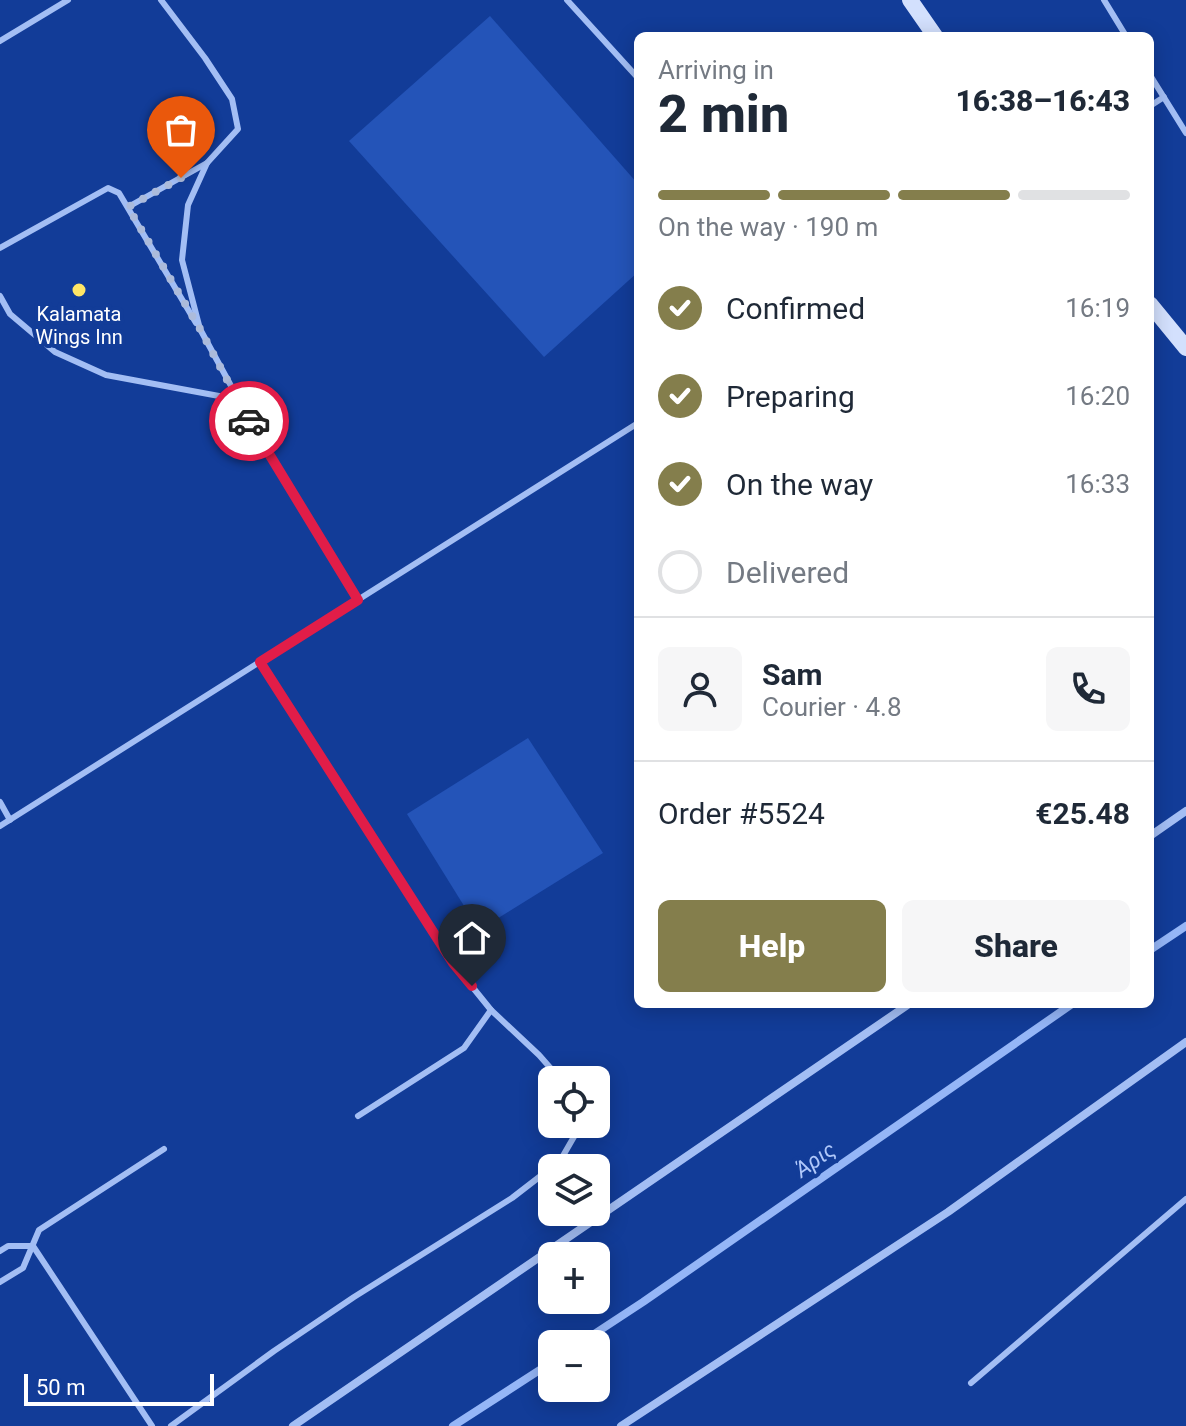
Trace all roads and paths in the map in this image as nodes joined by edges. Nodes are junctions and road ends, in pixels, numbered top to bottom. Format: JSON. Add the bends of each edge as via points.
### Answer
{"nodes":[{"id":1,"x":68,"y":0,"type":"edge"},
{"id":2,"x":161,"y":0,"type":"edge"},
{"id":3,"x":567,"y":0,"type":"edge"},
{"id":4,"x":910,"y":0,"type":"edge"},
{"id":5,"x":1104,"y":0,"type":"edge"},
{"id":6,"x":932,"y":32,"type":"edge"},
{"id":7,"x":1124,"y":32,"type":"edge"},
{"id":8,"x":0,"y":41,"type":"edge"},
{"id":9,"x":634,"y":74,"type":"edge"},
{"id":10,"x":1154,"y":81,"type":"edge"},
{"id":11,"x":1164,"y":97,"type":"junction"},
{"id":12,"x":1154,"y":103,"type":"edge"},
{"id":13,"x":1186,"y":133,"type":"edge"},
{"id":14,"x":207,"y":163,"type":"junction"},
{"id":15,"x":128,"y":207,"type":"junction"},
{"id":16,"x":0,"y":248,"type":"edge"},
{"id":17,"x":0,"y":296,"type":"edge"},
{"id":18,"x":1154,"y":309,"type":"edge"},
{"id":19,"x":200,"y":329,"type":"junction"},
{"id":20,"x":1186,"y":348,"type":"edge"},
{"id":21,"x":251,"y":424,"type":"junction"},
{"id":22,"x":634,"y":426,"type":"edge"},
{"id":23,"x":358,"y":600,"type":"junction"},
{"id":24,"x":260,"y":662,"type":"junction"},
{"id":25,"x":0,"y":802,"type":"edge"},
{"id":26,"x":1186,"y":811,"type":"edge"},
{"id":27,"x":10,"y":820,"type":"junction"},
{"id":28,"x":0,"y":826,"type":"edge"},
{"id":29,"x":1154,"y":833,"type":"edge"},
{"id":30,"x":903,"y":1008,"type":"edge"},
{"id":31,"x":491,"y":1010,"type":"junction"},
{"id":32,"x":1186,"y":1042,"type":"edge"},
{"id":33,"x":549,"y":1066,"type":"edge"},
{"id":34,"x":358,"y":1116,"type":"dead end"},
{"id":35,"x":573,"y":1138,"type":"edge"},
{"id":36,"x":164,"y":1149,"type":"dead end"},
{"id":37,"x":1186,"y":1199,"type":"edge"},
{"id":38,"x":33,"y":1246,"type":"junction"},
{"id":39,"x":0,"y":1251,"type":"edge"},
{"id":40,"x":0,"y":1282,"type":"edge"},
{"id":41,"x":971,"y":1383,"type":"dead end"},
{"id":42,"x":152,"y":1426,"type":"edge"},
{"id":43,"x":171,"y":1426,"type":"edge"},
{"id":44,"x":293,"y":1426,"type":"edge"},
{"id":45,"x":621,"y":1426,"type":"edge"}],
"edges":[{"from":1,"to":8,"type":"lane"},
{"from":2,"to":14,"type":"lane","via":[[232,99],[238,129]]},
{"from":3,"to":9,"type":"lane"},
{"from":4,"to":6,"type":"street"},
{"from":5,"to":7,"type":"lane"},
{"from":10,"to":11,"type":"lane"},
{"from":11,"to":12,"type":"lane"},
{"from":11,"to":13,"type":"lane"},
{"from":14,"to":15,"type":"lane"},
{"from":14,"to":19,"type":"lane","via":[[188,205],[182,260]]},
{"from":15,"to":16,"type":"lane","via":[[108,188]]},
{"from":15,"to":19,"type":"lane"},
{"from":17,"to":21,"type":"lane","via":[[10,314],[55,352],[106,375],[219,396]]},
{"from":18,"to":20,"type":"street"},
{"from":19,"to":21,"type":"lane"},
{"from":21,"to":23,"type":"lane"},
{"from":22,"to":23,"type":"lane"},
{"from":23,"to":24,"type":"lane"},
{"from":24,"to":27,"type":"lane"},
{"from":24,"to":31,"type":"lane","via":[[453,963]]},
{"from":25,"to":27,"type":"lane"},
{"from":26,"to":29,"type":"street"},
{"from":27,"to":28,"type":"lane"},
{"from":30,"to":44,"type":"street"},
{"from":31,"to":33,"type":"lane"},
{"from":31,"to":34,"type":"lane","via":[[464,1048]]},
{"from":32,"to":45,"type":"street","via":[[948,1212]]},
{"from":35,"to":43,"type":"lane","via":[[560,1161],[512,1198],[354,1297]]},
{"from":36,"to":38,"type":"lane","via":[[39,1230]]},
{"from":37,"to":41,"type":"lane"},
{"from":38,"to":39,"type":"lane"},
{"from":38,"to":40,"type":"lane","via":[[23,1268]]},
{"from":38,"to":42,"type":"lane"}]}
